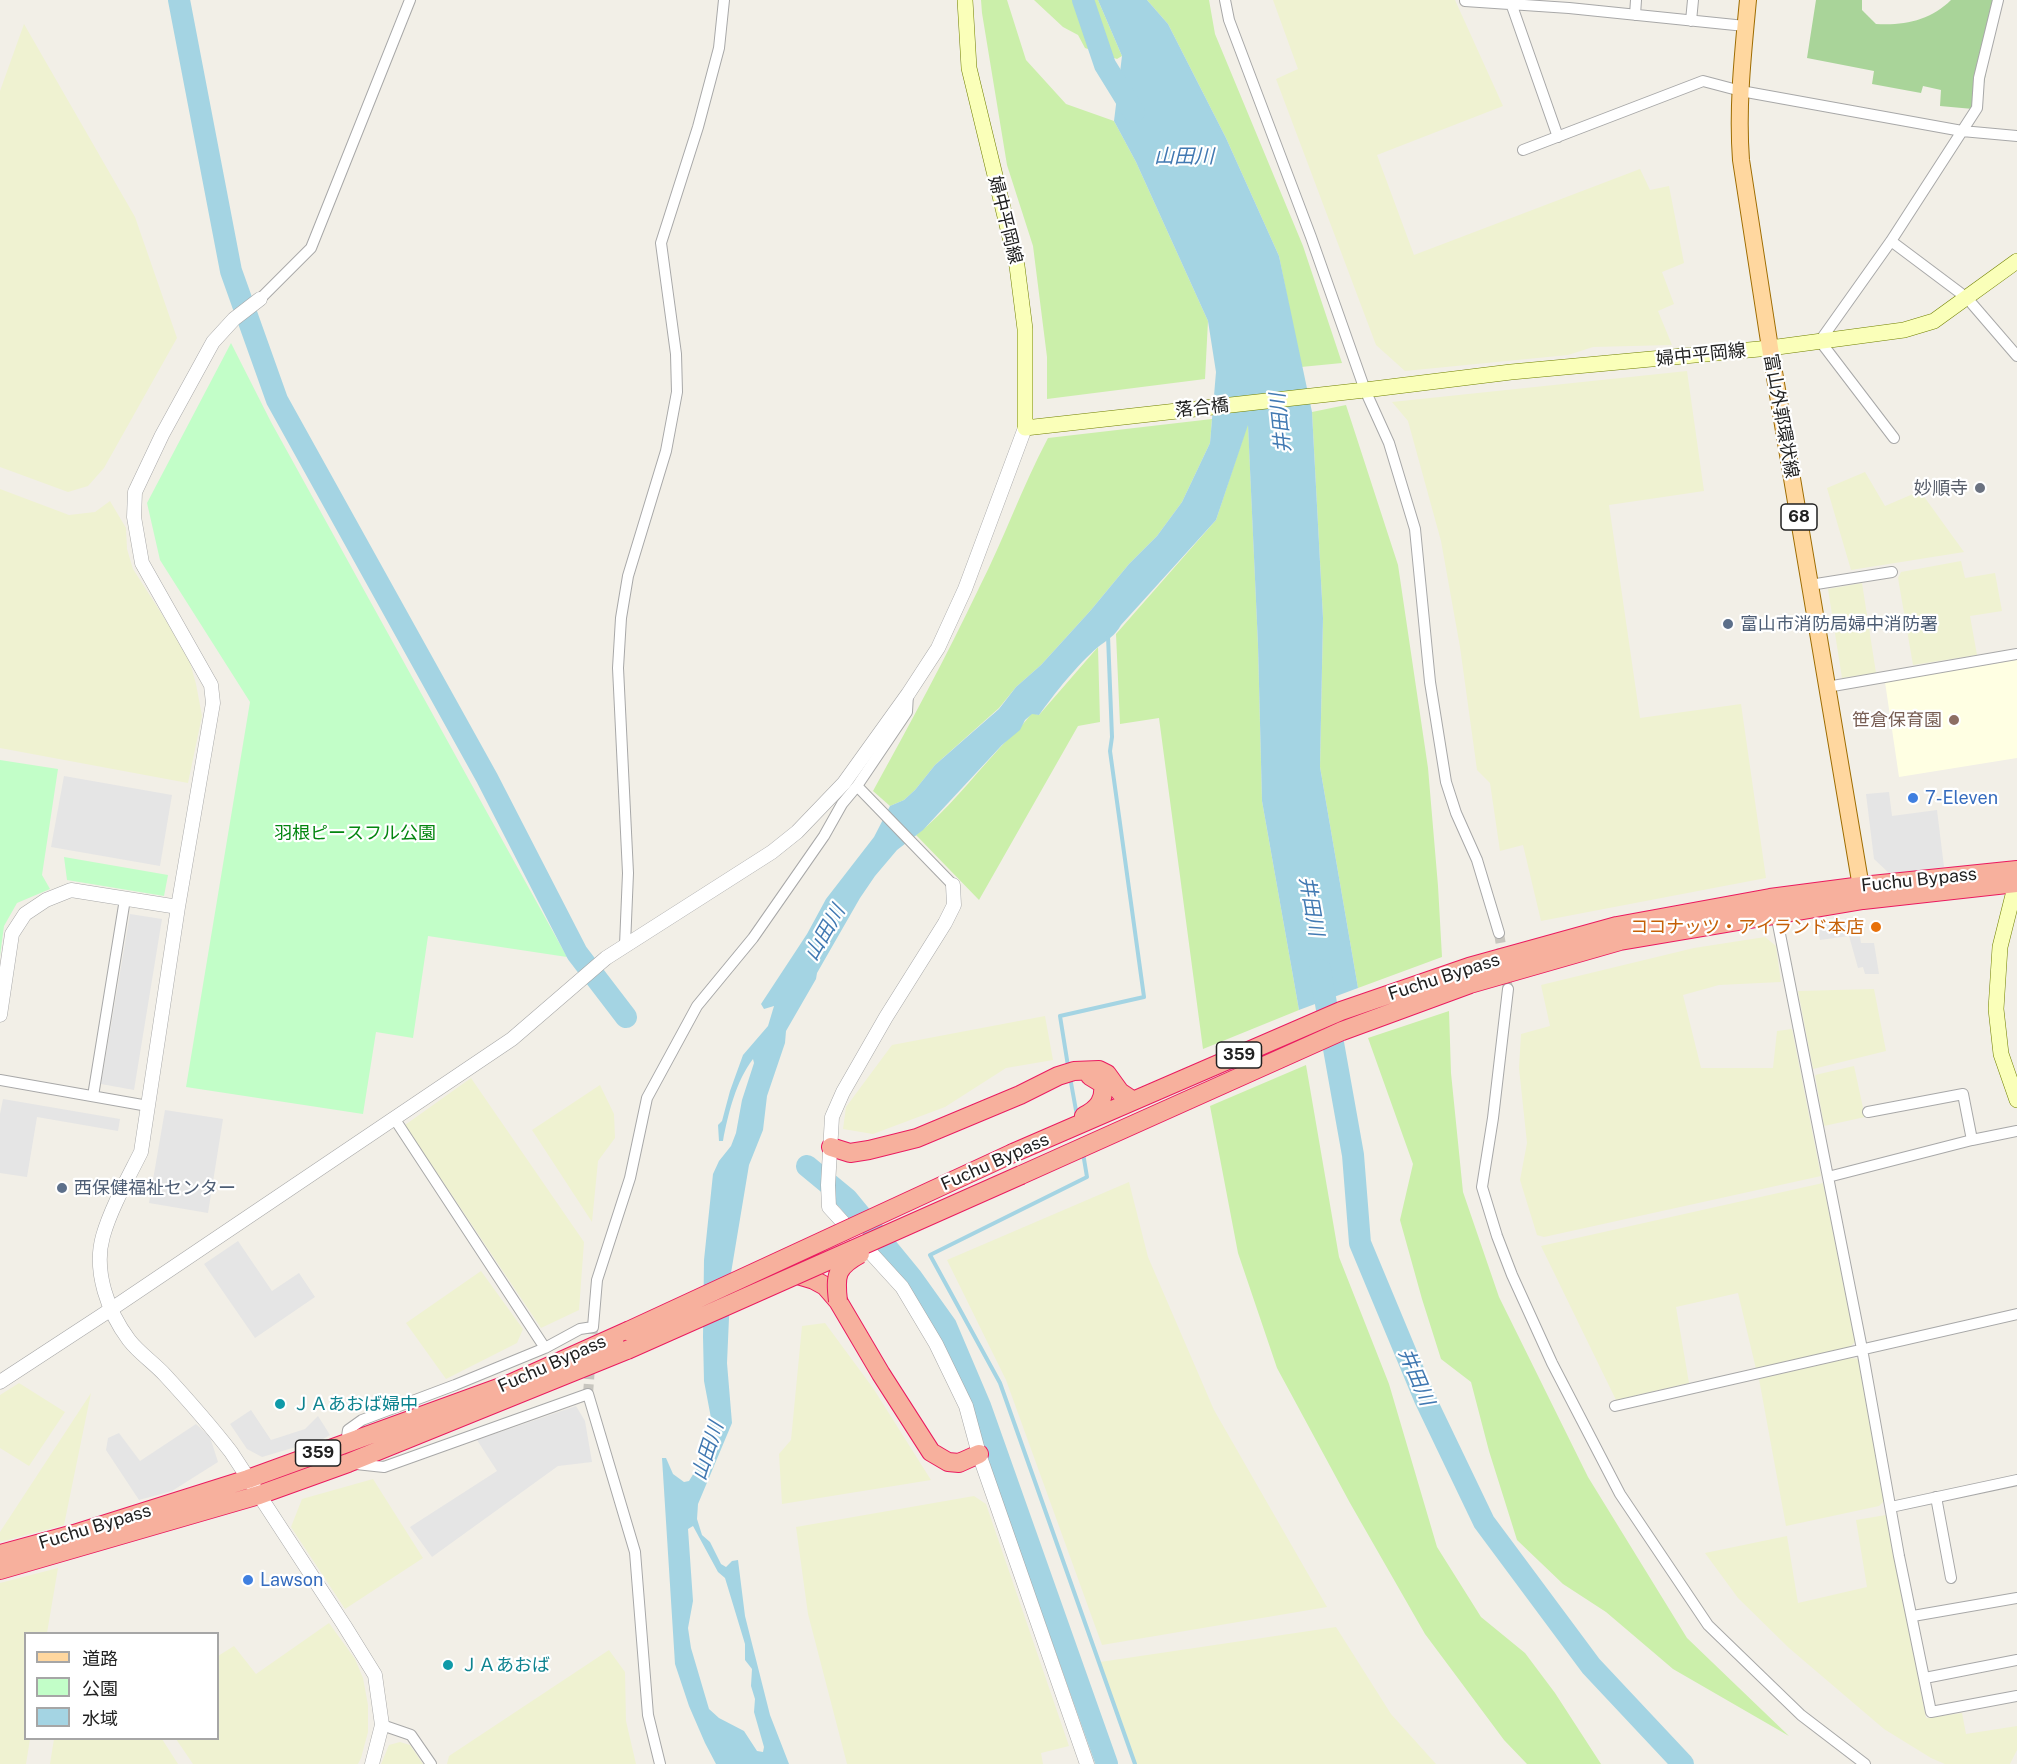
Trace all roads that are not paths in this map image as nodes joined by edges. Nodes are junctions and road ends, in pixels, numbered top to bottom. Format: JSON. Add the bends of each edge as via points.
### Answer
{"nodes":[{"id":1,"x":410,"y":0,"type":"edge"},
{"id":2,"x":724,"y":0,"type":"edge"},
{"id":3,"x":965,"y":0,"type":"edge"},
{"id":4,"x":1225,"y":0,"type":"edge"},
{"id":5,"x":1636,"y":0,"type":"edge"},
{"id":6,"x":1693,"y":0,"type":"edge"},
{"id":7,"x":1748,"y":0,"type":"edge"},
{"id":8,"x":1998,"y":0,"type":"edge"},
{"id":9,"x":1465,"y":2,"type":"edge"},
{"id":10,"x":1512,"y":3,"type":"edge"},
{"id":11,"x":1570,"y":4,"type":"edge"},
{"id":12,"x":1635,"y":15,"type":"junction"},
{"id":13,"x":1691,"y":21,"type":"junction"},
{"id":14,"x":1745,"y":26,"type":"junction"},
{"id":15,"x":1741,"y":91,"type":"junction"},
{"id":16,"x":1962,"y":130,"type":"junction"},
{"id":17,"x":2017,"y":136,"type":"edge"},
{"id":18,"x":1558,"y":137,"type":"junction"},
{"id":19,"x":1522,"y":150,"type":"dead end"},
{"id":20,"x":1891,"y":241,"type":"junction"},
{"id":21,"x":2017,"y":261,"type":"edge"},
{"id":22,"x":1967,"y":298,"type":"junction"},
{"id":23,"x":260,"y":299,"type":"joint"},
{"id":24,"x":1820,"y":341,"type":"junction"},
{"id":25,"x":1770,"y":348,"type":"junction"},
{"id":26,"x":2017,"y":356,"type":"edge"},
{"id":27,"x":1365,"y":390,"type":"junction"},
{"id":28,"x":1032,"y":427,"type":"junction"},
{"id":29,"x":1894,"y":438,"type":"dead end"},
{"id":30,"x":1892,"y":572,"type":"dead end"},
{"id":31,"x":1810,"y":585,"type":"junction"},
{"id":32,"x":2017,"y":654,"type":"edge"},
{"id":33,"x":1827,"y":687,"type":"junction"},
{"id":34,"x":908,"y":694,"type":"junction"},
{"id":35,"x":859,"y":789,"type":"junction"},
{"id":36,"x":2017,"y":870,"type":"edge"},
{"id":37,"x":2017,"y":882,"type":"edge"},
{"id":38,"x":953,"y":885,"type":"joint"},
{"id":39,"x":1862,"y":893,"type":"junction"},
{"id":40,"x":125,"y":898,"type":"junction"},
{"id":41,"x":178,"y":907,"type":"junction"},
{"id":42,"x":1776,"y":914,"type":"junction"},
{"id":43,"x":1499,"y":933,"type":"tunnel mouth"},
{"id":44,"x":625,"y":945,"type":"junction"},
{"id":45,"x":1470,"y":976,"type":"junction"},
{"id":46,"x":1508,"y":989,"type":"tunnel mouth"},
{"id":47,"x":0,"y":1016,"type":"edge"},
{"id":48,"x":1074,"y":1071,"type":"junction"},
{"id":49,"x":0,"y":1080,"type":"edge"},
{"id":50,"x":93,"y":1096,"type":"junction"},
{"id":51,"x":1132,"y":1100,"type":"junction"},
{"id":52,"x":2017,"y":1100,"type":"edge"},
{"id":53,"x":148,"y":1106,"type":"junction"},
{"id":54,"x":1868,"y":1112,"type":"dead end"},
{"id":55,"x":394,"y":1118,"type":"junction"},
{"id":56,"x":2017,"y":1131,"type":"edge"},
{"id":57,"x":1972,"y":1140,"type":"junction"},
{"id":58,"x":1013,"y":1153,"type":"junction"},
{"id":59,"x":830,"y":1154,"type":"junction"},
{"id":60,"x":1828,"y":1177,"type":"junction"},
{"id":61,"x":938,"y":1212,"type":"junction"},
{"id":62,"x":794,"y":1274,"type":"junction"},
{"id":63,"x":838,"y":1301,"type":"junction"},
{"id":64,"x":110,"y":1310,"type":"junction"},
{"id":65,"x":2017,"y":1314,"type":"edge"},
{"id":66,"x":545,"y":1348,"type":"junction"},
{"id":67,"x":1862,"y":1349,"type":"junction"},
{"id":68,"x":0,"y":1382,"type":"edge"},
{"id":69,"x":1615,"y":1406,"type":"dead end"},
{"id":70,"x":346,"y":1443,"type":"junction"},
{"id":71,"x":979,"y":1454,"type":"junction"},
{"id":72,"x":348,"y":1463,"type":"junction"},
{"id":73,"x":248,"y":1479,"type":"junction"},
{"id":74,"x":2017,"y":1480,"type":"edge"},
{"id":75,"x":259,"y":1495,"type":"junction"},
{"id":76,"x":1936,"y":1497,"type":"junction"},
{"id":77,"x":1891,"y":1507,"type":"junction"},
{"id":78,"x":0,"y":1554,"type":"edge"},
{"id":79,"x":0,"y":1570,"type":"edge"},
{"id":80,"x":1951,"y":1578,"type":"dead end"},
{"id":81,"x":2017,"y":1598,"type":"edge"},
{"id":82,"x":1913,"y":1616,"type":"junction"},
{"id":83,"x":2017,"y":1660,"type":"edge"},
{"id":84,"x":1924,"y":1678,"type":"junction"},
{"id":85,"x":2017,"y":1696,"type":"edge"},
{"id":86,"x":382,"y":1725,"type":"junction"},
{"id":87,"x":372,"y":1764,"type":"edge"},
{"id":88,"x":431,"y":1764,"type":"edge"},
{"id":89,"x":660,"y":1764,"type":"edge"},
{"id":90,"x":1088,"y":1764,"type":"edge"},
{"id":91,"x":1865,"y":1764,"type":"edge"}],
"edges":[{"from":1,"to":23,"type":"street","via":[[310,248]]},
{"from":2,"to":44,"type":"street","via":[[719,48],[661,243],[676,354],[677,392],[666,451],[628,576],[621,618],[618,668],[628,873]]},
{"from":3,"to":28,"type":"main road","name":"婦中平岡線","via":[[969,68],[1017,266]]},
{"from":4,"to":27,"type":"street"},
{"from":5,"to":12,"type":"street"},
{"from":6,"to":13,"type":"street"},
{"from":7,"to":14,"type":"main road","name":"富山外郭環状線","number":"68"},
{"from":8,"to":16,"type":"street","via":[[1979,78],[1977,108]]},
{"from":9,"to":10,"type":"street"},
{"from":10,"to":11,"type":"street"},
{"from":10,"to":18,"type":"street"},
{"from":11,"to":12,"type":"street"},
{"from":12,"to":13,"type":"street"},
{"from":13,"to":14,"type":"street"},
{"from":14,"to":15,"type":"main road","name":"富山外郭環状線","number":"68"},
{"from":15,"to":16,"type":"street"},
{"from":15,"to":18,"type":"street","via":[[1703,81]]},
{"from":15,"to":25,"type":"main road","name":"富山外郭環状線","number":"68","via":[[1741,160]]},
{"from":16,"to":17,"type":"street"},
{"from":16,"to":20,"type":"street"},
{"from":18,"to":19,"type":"street"},
{"from":20,"to":22,"type":"street"},
{"from":20,"to":24,"type":"street"},
{"from":21,"to":22,"type":"main road","name":"婦中平岡線"},
{"from":22,"to":24,"type":"main road","name":"婦中平岡線","via":[[1934,321],[1904,330]]},
{"from":22,"to":26,"type":"street"},
{"from":23,"to":41,"type":"street","via":[[213,342],[135,492],[134,517],[142,562],[211,685],[213,703]]},
{"from":24,"to":25,"type":"main road","name":"婦中平岡線"},
{"from":24,"to":29,"type":"street"},
{"from":25,"to":27,"type":"main road","name":"婦中平岡線"},
{"from":25,"to":31,"type":"main road","name":"富山外郭環状線","number":"68"},
{"from":27,"to":28,"type":"main road","name":"落合橋"},
{"from":27,"to":43,"type":"street","via":[[1389,443],[1415,529],[1430,682],[1446,782],[1477,860]]},
{"from":28,"to":34,"type":"street","via":[[938,648]]},
{"from":30,"to":31,"type":"street"},
{"from":31,"to":33,"type":"main road","name":"富山外郭環状線","number":"68"},
{"from":32,"to":33,"type":"street"},
{"from":33,"to":39,"type":"main road","name":"富山外郭環状線","number":"68"},
{"from":34,"to":35,"type":"street","via":[[907,712]]},
{"from":34,"to":44,"type":"street","via":[[844,783],[797,832]]},
{"from":35,"to":38,"type":"street"},
{"from":35,"to":66,"type":"street","via":[[842,804],[753,938],[697,1006],[664,1063],[647,1098],[630,1178],[597,1280],[593,1327],[580,1329]]},
{"from":36,"to":39,"type":"highway","name":"Fuchu Bypass","number":"359"},
{"from":37,"to":39,"type":"highway","name":"Fuchu Bypass","number":"359"},
{"from":37,"to":52,"type":"main road","via":[[2000,947],[1996,1009],[2001,1054]]},
{"from":38,"to":59,"type":"street","via":[[954,905],[945,923],[843,1092],[832,1117]]},
{"from":39,"to":42,"type":"highway","name":"Fuchu Bypass","number":"359"},
{"from":39,"to":45,"type":"highway","name":"Fuchu Bypass","number":"359","via":[[1770,898],[1617,926]]},
{"from":40,"to":41,"type":"street"},
{"from":40,"to":47,"type":"street","via":[[71,890],[25,914],[12,934]]},
{"from":40,"to":50,"type":"street"},
{"from":41,"to":53,"type":"street"},
{"from":42,"to":45,"type":"highway","name":"Fuchu Bypass","number":"359","via":[[1620,941]]},
{"from":42,"to":60,"type":"street"},
{"from":44,"to":55,"type":"street","via":[[512,1039]]},
{"from":45,"to":51,"type":"highway","name":"Fuchu Bypass","number":"359","via":[[1341,1011]]},
{"from":45,"to":61,"type":"highway","name":"Fuchu Bypass","number":"359","bridge":true},
{"from":46,"to":91,"type":"street","via":[[1482,1187],[1512,1275],[1547,1352],[1620,1494],[1708,1625],[1802,1716]]},
{"from":48,"to":51,"type":"highway","via":[[1099,1070]]},
{"from":48,"to":58,"type":"highway","via":[[1103,1084],[1100,1104]]},
{"from":48,"to":59,"type":"highway","via":[[917,1138],[869,1150]]},
{"from":49,"to":50,"type":"street"},
{"from":50,"to":53,"type":"street"},
{"from":51,"to":58,"type":"highway","name":"Fuchu Bypass","number":"359"},
{"from":53,"to":64,"type":"street","via":[[141,1152],[102,1237],[99,1267]]},
{"from":54,"to":57,"type":"street","via":[[1963,1094]]},
{"from":55,"to":64,"type":"street"},
{"from":55,"to":66,"type":"street"},
{"from":56,"to":57,"type":"street"},
{"from":57,"to":60,"type":"street"},
{"from":58,"to":70,"type":"highway","name":"Fuchu Bypass","number":"359","bridge":true,"via":[[512,1383]]},
{"from":59,"to":71,"type":"street","via":[[829,1207],[902,1287],[966,1406]]},
{"from":60,"to":67,"type":"street"},
{"from":61,"to":62,"type":"highway","name":"Fuchu Bypass","number":"359","bridge":true},
{"from":61,"to":63,"type":"highway","bridge":true,"via":[[906,1233],[844,1263],[837,1274]]},
{"from":62,"to":63,"type":"highway","bridge":true,"via":[[825,1286]]},
{"from":62,"to":72,"type":"highway","name":"Fuchu Bypass","number":"359","bridge":true,"via":[[627,1350]]},
{"from":63,"to":71,"type":"highway","via":[[931,1452],[948,1462],[959,1463]]},
{"from":64,"to":68,"type":"street"},
{"from":64,"to":73,"type":"street","via":[[130,1341],[212,1427]]},
{"from":65,"to":67,"type":"street"},
{"from":66,"to":70,"type":"street","via":[[362,1420],[348,1430]]},
{"from":67,"to":69,"type":"street"},
{"from":67,"to":77,"type":"street"},
{"from":70,"to":73,"type":"highway","name":"Fuchu Bypass","number":"359"},
{"from":71,"to":90,"type":"street"},
{"from":72,"to":75,"type":"highway","name":"Fuchu Bypass","number":"359"},
{"from":72,"to":89,"type":"street","via":[[384,1467],[588,1394],[635,1552],[648,1715]]},
{"from":73,"to":75,"type":"street"},
{"from":73,"to":78,"type":"highway","name":"Fuchu Bypass","number":"359"},
{"from":74,"to":76,"type":"street"},
{"from":75,"to":79,"type":"highway","name":"Fuchu Bypass","number":"359"},
{"from":75,"to":86,"type":"street","via":[[375,1675]]},
{"from":76,"to":77,"type":"street"},
{"from":76,"to":80,"type":"street"},
{"from":77,"to":82,"type":"street"},
{"from":81,"to":82,"type":"street"},
{"from":82,"to":84,"type":"street"},
{"from":83,"to":84,"type":"street"},
{"from":84,"to":85,"type":"street","via":[[1931,1712]]},
{"from":86,"to":87,"type":"street"},
{"from":86,"to":88,"type":"street","via":[[411,1735]]}]}
